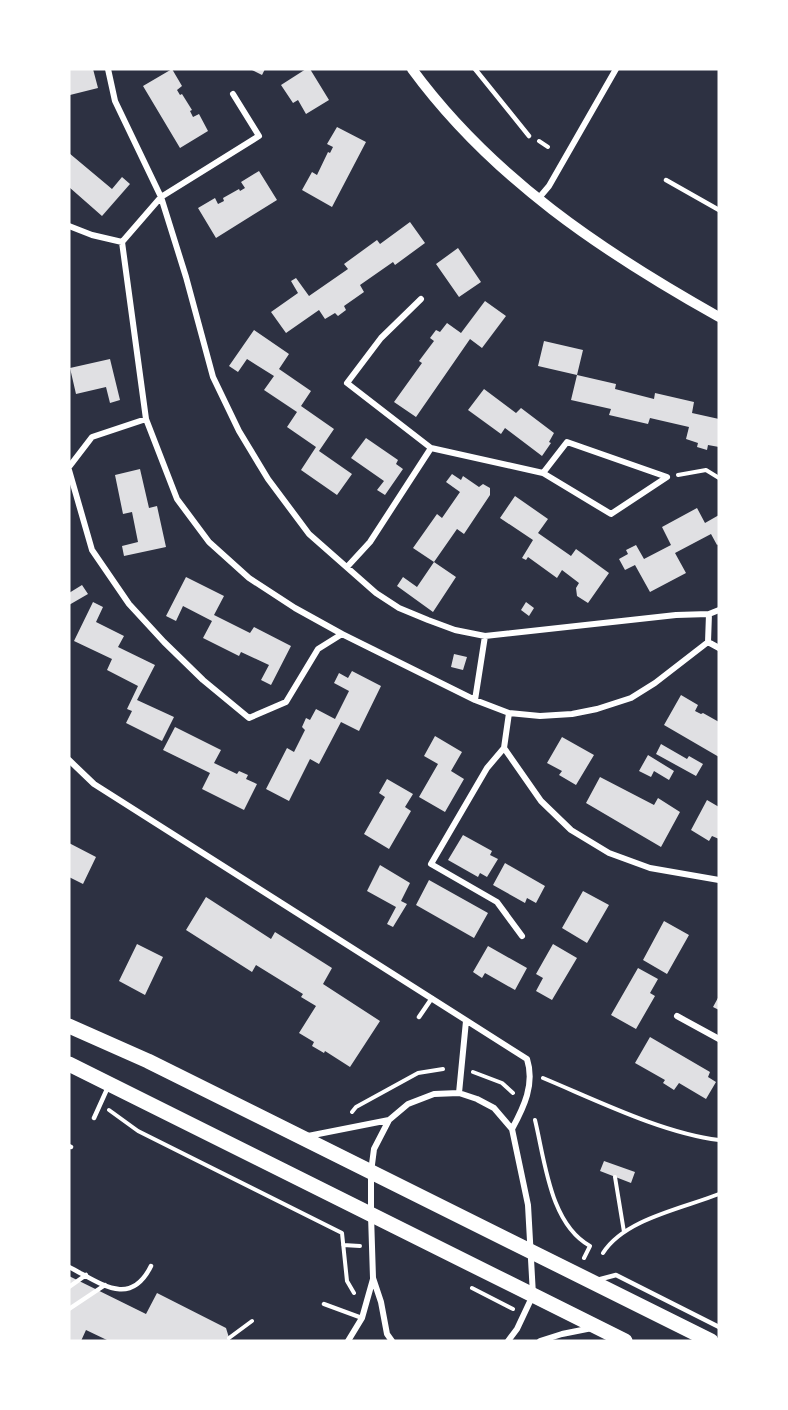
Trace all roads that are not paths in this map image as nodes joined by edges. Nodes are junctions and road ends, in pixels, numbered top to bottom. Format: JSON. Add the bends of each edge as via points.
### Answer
{"nodes":[{"id":1,"x":108,"y":69,"type":"edge"},
{"id":2,"x":412,"y":69,"type":"edge"},
{"id":3,"x":475,"y":69,"type":"edge"},
{"id":4,"x":616,"y":69,"type":"edge"},
{"id":5,"x":233,"y":94,"type":"dead end"},
{"id":6,"x":529,"y":136,"type":"dead end"},
{"id":7,"x":666,"y":180,"type":"dead end"},
{"id":8,"x":161,"y":197,"type":"junction"},
{"id":9,"x":537,"y":200,"type":"junction"},
{"id":10,"x":719,"y":210,"type":"edge"},
{"id":11,"x":69,"y":226,"type":"edge"},
{"id":12,"x":122,"y":242,"type":"junction"},
{"id":13,"x":421,"y":299,"type":"dead end"},
{"id":14,"x":719,"y":317,"type":"edge"},
{"id":15,"x":146,"y":419,"type":"junction"},
{"id":16,"x":431,"y":448,"type":"junction"},
{"id":17,"x":69,"y":468,"type":"edge"},
{"id":18,"x":543,"y":473,"type":"junction"},
{"id":19,"x":346,"y":567,"type":"junction"},
{"id":20,"x":719,"y":610,"type":"edge"},
{"id":21,"x":709,"y":614,"type":"junction"},
{"id":22,"x":342,"y":634,"type":"junction"},
{"id":23,"x":485,"y":636,"type":"junction"},
{"id":24,"x":708,"y":642,"type":"junction"},
{"id":25,"x":719,"y":648,"type":"edge"},
{"id":26,"x":475,"y":700,"type":"junction"},
{"id":27,"x":509,"y":713,"type":"junction"},
{"id":28,"x":504,"y":748,"type":"junction"},
{"id":29,"x":69,"y":760,"type":"edge"},
{"id":30,"x":719,"y":880,"type":"edge"},
{"id":31,"x":522,"y":936,"type":"dead end"},
{"id":32,"x":432,"y":999,"type":"junction"},
{"id":33,"x":677,"y":1016,"type":"dead end"},
{"id":34,"x":418,"y":1017,"type":"dead end"},
{"id":35,"x":466,"y":1021,"type":"junction"},
{"id":36,"x":69,"y":1026,"type":"edge"},
{"id":37,"x":719,"y":1039,"type":"edge"},
{"id":38,"x":69,"y":1064,"type":"edge"},
{"id":39,"x":110,"y":1085,"type":"junction"},
{"id":40,"x":459,"y":1093,"type":"junction"},
{"id":41,"x":94,"y":1118,"type":"dead end"},
{"id":42,"x":389,"y":1120,"type":"junction"},
{"id":43,"x":512,"y":1129,"type":"junction"},
{"id":44,"x":302,"y":1137,"type":"junction"},
{"id":45,"x":371,"y":1172,"type":"junction"},
{"id":46,"x":371,"y":1215,"type":"junction"},
{"id":47,"x":531,"y":1250,"type":"junction"},
{"id":48,"x":151,"y":1266,"type":"dead end"},
{"id":49,"x":69,"y":1267,"type":"edge"},
{"id":50,"x":86,"y":1275,"type":"junction"},
{"id":51,"x":373,"y":1278,"type":"junction"},
{"id":52,"x":592,"y":1281,"type":"junction"},
{"id":53,"x":105,"y":1285,"type":"junction"},
{"id":54,"x":69,"y":1287,"type":"edge"},
{"id":55,"x":533,"y":1295,"type":"junction"},
{"id":56,"x":324,"y":1304,"type":"dead end"},
{"id":57,"x":69,"y":1309,"type":"edge"},
{"id":58,"x":362,"y":1318,"type":"junction"},
{"id":59,"x":597,"y":1327,"type":"junction"},
{"id":60,"x":719,"y":1327,"type":"edge"},
{"id":61,"x":348,"y":1341,"type":"edge"},
{"id":62,"x":392,"y":1341,"type":"edge"},
{"id":63,"x":508,"y":1341,"type":"edge"},
{"id":64,"x":540,"y":1341,"type":"edge"},
{"id":65,"x":625,"y":1341,"type":"edge"},
{"id":66,"x":711,"y":1341,"type":"edge"}],
"edges":[{"from":1,"to":8,"type":"street","via":[[115,101]]},
{"from":2,"to":9,"type":"street","via":[[481,149]]},
{"from":3,"to":6,"type":"lane"},
{"from":4,"to":9,"type":"street","via":[[549,186]]},
{"from":5,"to":8,"type":"street","via":[[259,136]]},
{"from":7,"to":10,"type":"lane"},
{"from":8,"to":12,"type":"street"},
{"from":8,"to":19,"type":"street","via":[[213,377],[239,431],[309,534]]},
{"from":9,"to":14,"type":"street","via":[[636,269]]},
{"from":11,"to":12,"type":"street"},
{"from":12,"to":15,"type":"street"},
{"from":13,"to":16,"type":"street","via":[[381,338],[347,383]]},
{"from":15,"to":17,"type":"street","via":[[92,437]]},
{"from":15,"to":22,"type":"street","via":[[177,499],[209,542],[249,578]]},
{"from":16,"to":18,"type":"street"},
{"from":16,"to":19,"type":"street","via":[[370,542]]},
{"from":17,"to":22,"type":"street","via":[[92,550],[129,604],[203,680],[249,718],[286,702],[318,650]]},
{"from":18,"to":18,"type":"street","via":[[567,442],[667,477],[611,514]]},
{"from":19,"to":23,"type":"street","via":[[399,608],[455,630]]},
{"from":20,"to":21,"type":"street"},
{"from":21,"to":23,"type":"street"},
{"from":21,"to":24,"type":"street"},
{"from":22,"to":26,"type":"street"},
{"from":23,"to":26,"type":"street"},
{"from":24,"to":25,"type":"street"},
{"from":24,"to":27,"type":"street","via":[[655,683],[620,702],[572,714]]},
{"from":26,"to":27,"type":"street"},
{"from":27,"to":28,"type":"street"},
{"from":28,"to":30,"type":"street","via":[[541,801],[571,830],[609,853],[650,868]]},
{"from":28,"to":31,"type":"street","via":[[487,768],[431,864],[497,902]]},
{"from":29,"to":32,"type":"street","via":[[94,784]]},
{"from":32,"to":34,"type":"lane"},
{"from":32,"to":35,"type":"street"},
{"from":33,"to":37,"type":"street"},
{"from":35,"to":40,"type":"street"},
{"from":35,"to":43,"type":"street","via":[[527,1059],[531,1073],[524,1107]]},
{"from":36,"to":44,"type":"main road"},
{"from":38,"to":39,"type":"main road"},
{"from":39,"to":41,"type":"lane"},
{"from":39,"to":46,"type":"main road"},
{"from":40,"to":42,"type":"street","via":[[434,1094],[408,1104]]},
{"from":40,"to":43,"type":"street","via":[[494,1108]]},
{"from":42,"to":44,"type":"street"},
{"from":42,"to":45,"type":"street","via":[[374,1149]]},
{"from":43,"to":47,"type":"street","via":[[528,1205]]},
{"from":44,"to":45,"type":"main road"},
{"from":45,"to":46,"type":"street"},
{"from":45,"to":47,"type":"main road"},
{"from":46,"to":51,"type":"street"},
{"from":46,"to":55,"type":"main road"},
{"from":47,"to":52,"type":"main road"},
{"from":47,"to":55,"type":"street"},
{"from":48,"to":53,"type":"lane","via":[[137,1286],[126,1291]]},
{"from":49,"to":50,"type":"lane"},
{"from":50,"to":53,"type":"lane"},
{"from":50,"to":54,"type":"lane"},
{"from":51,"to":58,"type":"street"},
{"from":51,"to":62,"type":"street"},
{"from":52,"to":60,"type":"lane","via":[[616,1275]]},
{"from":52,"to":66,"type":"main road"},
{"from":53,"to":57,"type":"lane"},
{"from":55,"to":59,"type":"main road"},
{"from":55,"to":63,"type":"street"},
{"from":56,"to":58,"type":"lane"},
{"from":58,"to":61,"type":"street"},
{"from":59,"to":64,"type":"street"},
{"from":59,"to":65,"type":"main road"}]}
